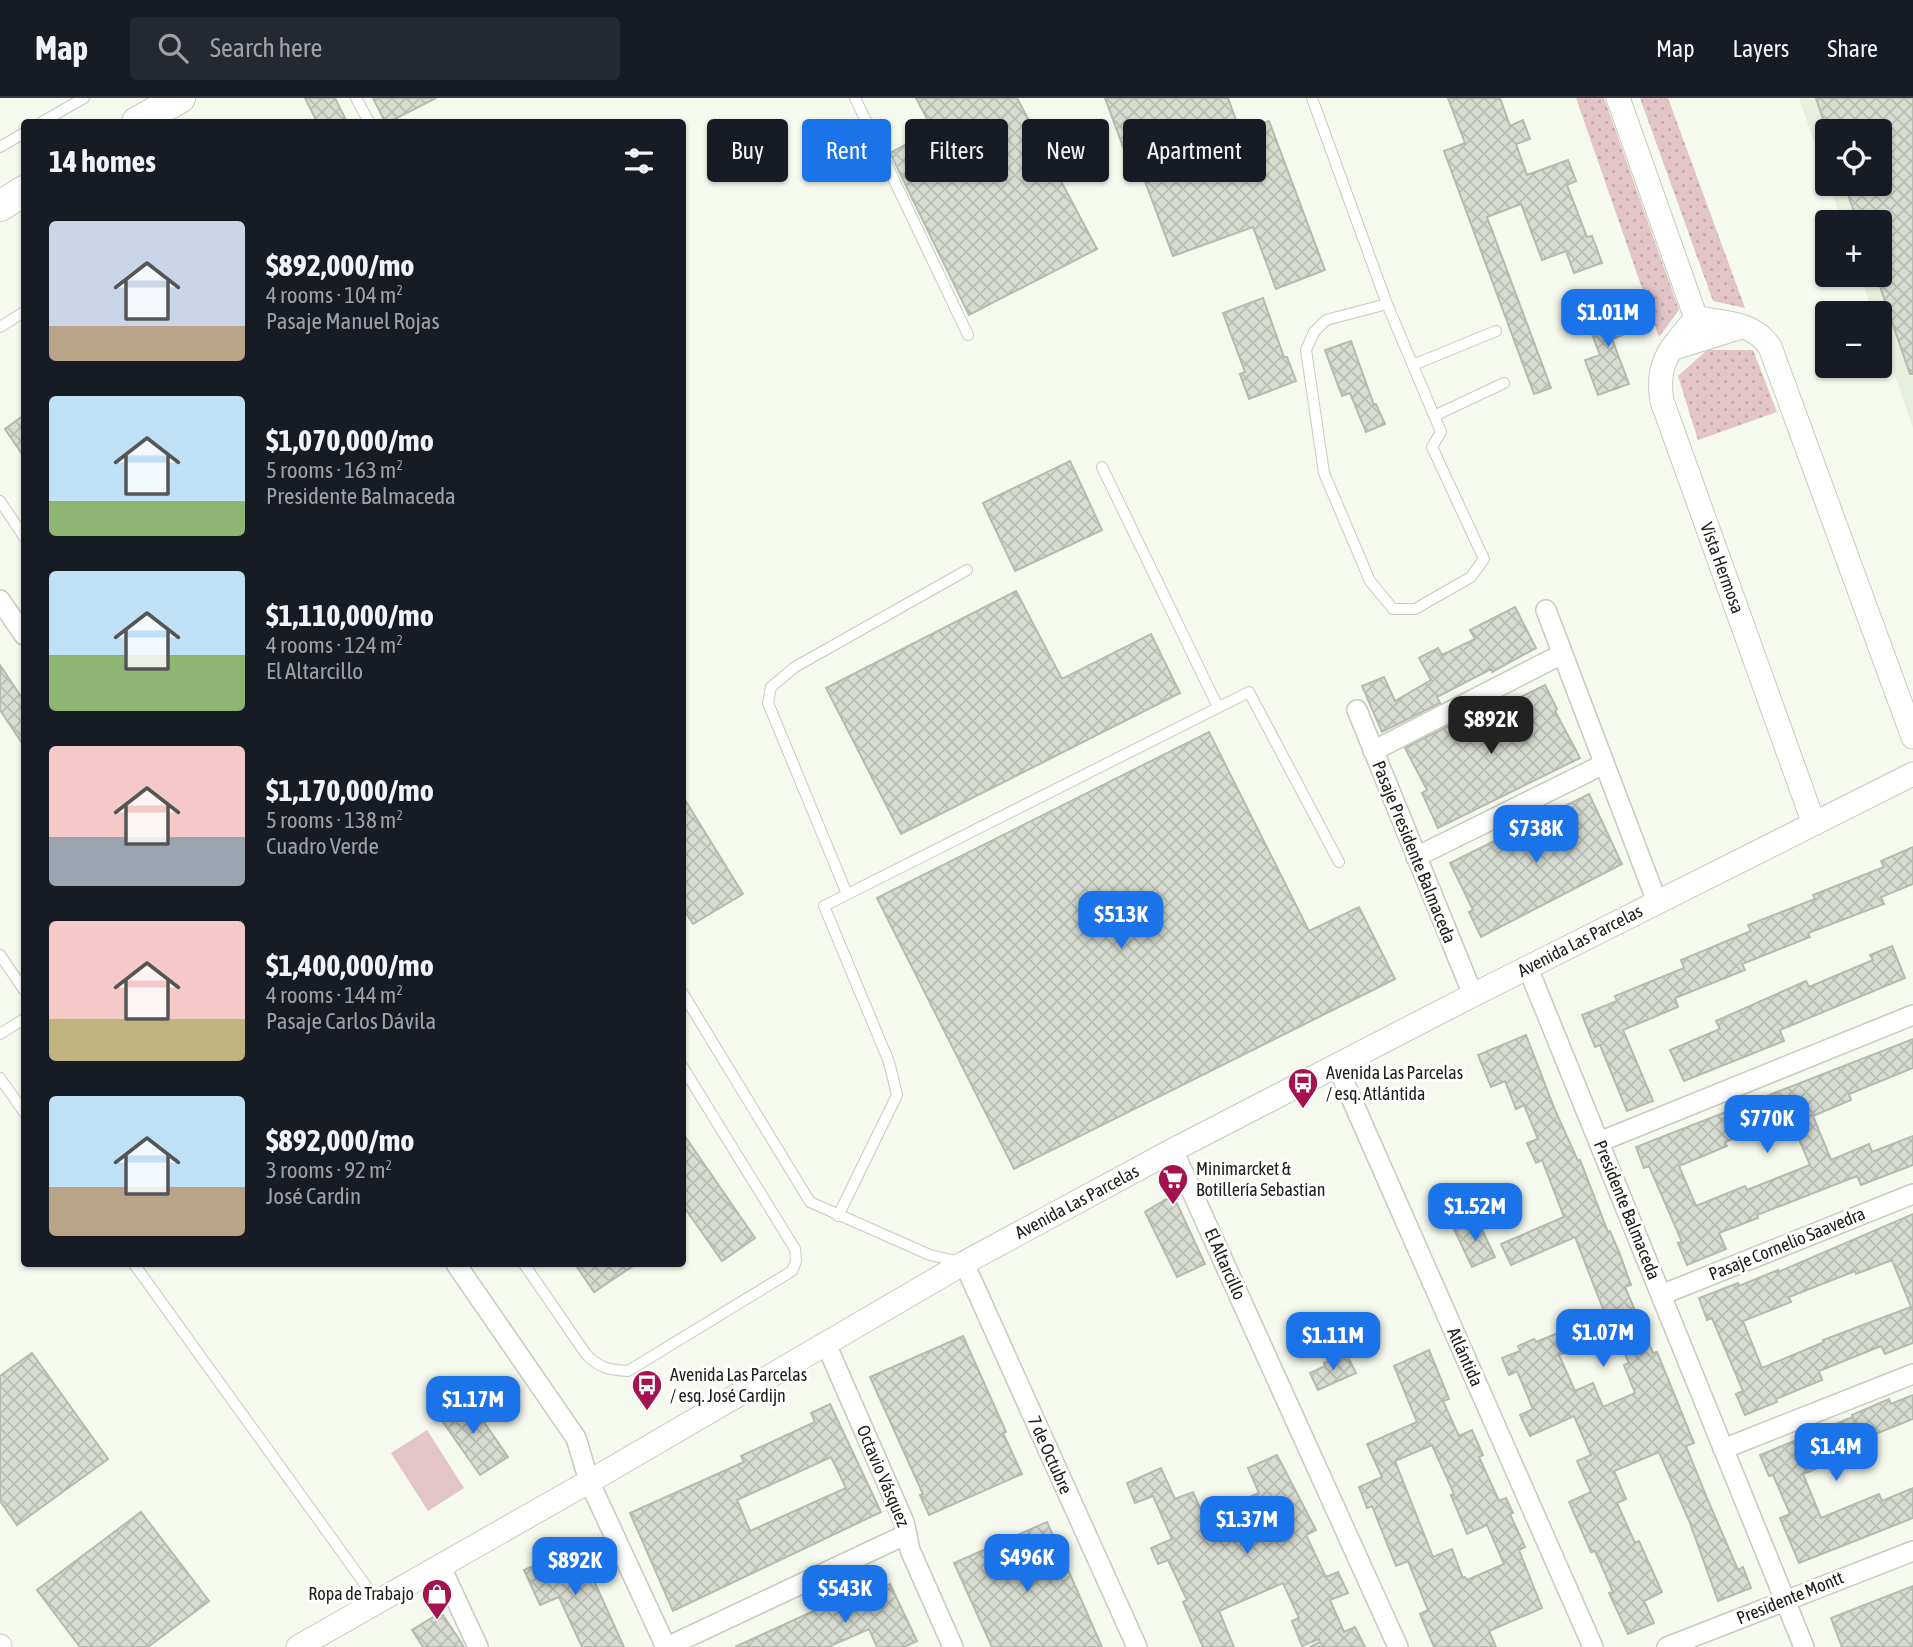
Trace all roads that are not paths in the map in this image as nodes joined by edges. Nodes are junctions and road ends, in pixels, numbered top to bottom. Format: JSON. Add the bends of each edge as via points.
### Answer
{"nodes":[{"id":1,"x":84,"y":98,"type":"edge"},
{"id":2,"x":180,"y":98,"type":"edge"},
{"id":3,"x":356,"y":98,"type":"edge"},
{"id":4,"x":855,"y":98,"type":"edge"},
{"id":5,"x":1312,"y":98,"type":"edge"},
{"id":6,"x":1618,"y":98,"type":"edge"},
{"id":7,"x":47,"y":119,"type":"edge"},
{"id":8,"x":142,"y":119,"type":"edge"},
{"id":9,"x":367,"y":119,"type":"edge"},
{"id":10,"x":21,"y":135,"type":"edge"},
{"id":11,"x":0,"y":147,"type":"edge"},
{"id":12,"x":21,"y":193,"type":"edge"},
{"id":13,"x":0,"y":206,"type":"edge"},
{"id":14,"x":1387,"y":304,"type":"junction"},
{"id":15,"x":21,"y":314,"type":"edge"},
{"id":16,"x":1696,"y":318,"type":"junction"},
{"id":17,"x":1744,"y":326,"type":"junction"},
{"id":18,"x":0,"y":327,"type":"edge"},
{"id":19,"x":1496,"y":331,"type":"dead end"},
{"id":20,"x":968,"y":335,"type":"dead end"},
{"id":21,"x":1671,"y":349,"type":"junction"},
{"id":22,"x":1413,"y":365,"type":"junction"},
{"id":23,"x":1504,"y":383,"type":"dead end"},
{"id":24,"x":1434,"y":416,"type":"junction"},
{"id":25,"x":1102,"y":467,"type":"dead end"},
{"id":26,"x":0,"y":500,"type":"edge"},
{"id":27,"x":21,"y":532,"type":"edge"},
{"id":28,"x":967,"y":570,"type":"dead end"},
{"id":29,"x":0,"y":600,"type":"edge"},
{"id":30,"x":1546,"y":610,"type":"dead end"},
{"id":31,"x":21,"y":631,"type":"edge"},
{"id":32,"x":1562,"y":654,"type":"junction"},
{"id":33,"x":1219,"y":707,"type":"junction"},
{"id":34,"x":1357,"y":710,"type":"dead end"},
{"id":35,"x":1913,"y":737,"type":"edge"},
{"id":36,"x":1373,"y":751,"type":"junction"},
{"id":37,"x":1604,"y":764,"type":"junction"},
{"id":38,"x":1913,"y":774,"type":"edge"},
{"id":39,"x":1814,"y":824,"type":"junction"},
{"id":40,"x":1416,"y":857,"type":"junction"},
{"id":41,"x":1339,"y":862,"type":"dead end"},
{"id":42,"x":847,"y":894,"type":"junction"},
{"id":43,"x":1657,"y":902,"type":"junction"},
{"id":44,"x":0,"y":955,"type":"edge"},
{"id":45,"x":1528,"y":968,"type":"junction"},
{"id":46,"x":21,"y":986,"type":"edge"},
{"id":47,"x":1473,"y":995,"type":"junction"},
{"id":48,"x":686,"y":999,"type":"edge"},
{"id":49,"x":1913,"y":1015,"type":"edge"},
{"id":50,"x":21,"y":1021,"type":"edge"},
{"id":51,"x":0,"y":1034,"type":"edge"},
{"id":52,"x":1337,"y":1066,"type":"junction"},
{"id":53,"x":686,"y":1073,"type":"edge"},
{"id":54,"x":0,"y":1078,"type":"edge"},
{"id":55,"x":21,"y":1108,"type":"edge"},
{"id":56,"x":1599,"y":1142,"type":"junction"},
{"id":57,"x":1174,"y":1150,"type":"junction"},
{"id":58,"x":1913,"y":1194,"type":"edge"},
{"id":59,"x":838,"y":1216,"type":"junction"},
{"id":60,"x":964,"y":1263,"type":"junction"},
{"id":61,"x":136,"y":1267,"type":"edge"},
{"id":62,"x":458,"y":1267,"type":"edge"},
{"id":63,"x":526,"y":1267,"type":"edge"},
{"id":64,"x":1661,"y":1295,"type":"junction"},
{"id":65,"x":826,"y":1344,"type":"junction"},
{"id":66,"x":1913,"y":1374,"type":"edge"},
{"id":67,"x":1723,"y":1449,"type":"junction"},
{"id":68,"x":589,"y":1481,"type":"junction"},
{"id":69,"x":907,"y":1534,"type":"junction"},
{"id":70,"x":1913,"y":1551,"type":"edge"},
{"id":71,"x":440,"y":1565,"type":"junction"},
{"id":72,"x":1784,"y":1600,"type":"junction"},
{"id":73,"x":377,"y":1601,"type":"junction"},
{"id":74,"x":298,"y":1647,"type":"edge"},
{"id":75,"x":478,"y":1647,"type":"edge"},
{"id":76,"x":667,"y":1647,"type":"edge"},
{"id":77,"x":953,"y":1647,"type":"edge"},
{"id":78,"x":1137,"y":1647,"type":"edge"},
{"id":79,"x":1398,"y":1647,"type":"edge"},
{"id":80,"x":1592,"y":1647,"type":"edge"},
{"id":81,"x":1667,"y":1647,"type":"edge"},
{"id":82,"x":1804,"y":1647,"type":"edge"}],
"edges":[{"from":1,"to":7,"type":"lane"},
{"from":2,"to":8,"type":"main road"},
{"from":3,"to":9,"type":"lane"},
{"from":4,"to":20,"type":"lane"},
{"from":5,"to":14,"type":"lane"},
{"from":6,"to":16,"type":"street"},
{"from":10,"to":11,"type":"lane"},
{"from":12,"to":13,"type":"main road"},
{"from":14,"to":22,"type":"lane"},
{"from":14,"to":24,"type":"lane","via":[[1326,320],[1306,350],[1324,473],[1370,581],[1393,609],[1415,609],[1471,577],[1484,559],[1432,447],[1441,432]]},
{"from":15,"to":18,"type":"lane"},
{"from":16,"to":17,"type":"street"},
{"from":16,"to":21,"type":"street","name":"Vista Hermosa"},
{"from":17,"to":21,"type":"street"},
{"from":17,"to":35,"type":"street","via":[[1758,332],[1770,347]]},
{"from":19,"to":22,"type":"lane"},
{"from":21,"to":39,"type":"street","name":"Vista Hermosa","via":[[1660,372],[1662,401]]},
{"from":22,"to":24,"type":"lane"},
{"from":23,"to":24,"type":"lane"},
{"from":25,"to":33,"type":"lane"},
{"from":26,"to":27,"type":"lane"},
{"from":28,"to":42,"type":"lane","via":[[796,667],[771,687],[768,703]]},
{"from":29,"to":31,"type":"street"},
{"from":30,"to":32,"type":"street"},
{"from":32,"to":36,"type":"street"},
{"from":32,"to":37,"type":"street"},
{"from":33,"to":41,"type":"lane","via":[[1249,692]]},
{"from":33,"to":42,"type":"lane"},
{"from":34,"to":36,"type":"street","name":"Pasaje Presidente Balmaceda"},
{"from":36,"to":40,"type":"street","name":"Pasaje Presidente Balmaceda"},
{"from":37,"to":40,"type":"street"},
{"from":37,"to":43,"type":"street"},
{"from":38,"to":39,"type":"street","name":"Avenida Las Parcelas"},
{"from":39,"to":43,"type":"street","name":"Avenida Las Parcelas"},
{"from":40,"to":47,"type":"street","name":"Pasaje Presidente Balmaceda"},
{"from":42,"to":59,"type":"lane","via":[[824,906],[897,1095]]},
{"from":43,"to":45,"type":"street","name":"Avenida Las Parcelas"},
{"from":44,"to":46,"type":"lane"},
{"from":45,"to":47,"type":"street","name":"Avenida Las Parcelas"},
{"from":45,"to":56,"type":"street","name":"Presidente Balmaceda"},
{"from":47,"to":52,"type":"street","name":"Avenida Las Parcelas"},
{"from":48,"to":59,"type":"lane","via":[[810,1202]]},
{"from":49,"to":56,"type":"street"},
{"from":50,"to":51,"type":"lane"},
{"from":52,"to":57,"type":"street","name":"Avenida Las Parcelas"},
{"from":52,"to":80,"type":"street","name":"Atlántida"},
{"from":53,"to":63,"type":"lane","via":[[795,1250],[792,1271],[628,1371],[597,1366]]},
{"from":54,"to":55,"type":"lane"},
{"from":56,"to":64,"type":"street","name":"Presidente Balmaceda"},
{"from":57,"to":60,"type":"street","name":"Avenida Las Parcelas"},
{"from":57,"to":79,"type":"street","name":"El Altarcillo"},
{"from":58,"to":64,"type":"street","name":"Pasaje Cornelio Saavedra"},
{"from":59,"to":60,"type":"lane","via":[[930,1255]]},
{"from":60,"to":65,"type":"street","name":"Avenida Las Parcelas"},
{"from":60,"to":78,"type":"street","name":"7 de Octubre"},
{"from":61,"to":73,"type":"lane"},
{"from":62,"to":68,"type":"street","via":[[576,1438]]},
{"from":64,"to":67,"type":"street","name":"Presidente Balmaceda"},
{"from":65,"to":68,"type":"street","name":"Avenida Las Parcelas"},
{"from":65,"to":69,"type":"street","name":"Octavio Vásquez"},
{"from":66,"to":67,"type":"street"},
{"from":67,"to":72,"type":"street","name":"Presidente Balmaceda"},
{"from":68,"to":71,"type":"street","name":"Avenida Las Parcelas"},
{"from":68,"to":76,"type":"street"},
{"from":69,"to":76,"type":"street"},
{"from":69,"to":77,"type":"street","name":"Octavio Vásquez"},
{"from":70,"to":72,"type":"street","name":"Presidente Montt"},
{"from":71,"to":73,"type":"street","name":"Avenida Las Parcelas"},
{"from":71,"to":75,"type":"street"},
{"from":72,"to":81,"type":"street","name":"Presidente Montt"},
{"from":72,"to":82,"type":"street","name":"Presidente Balmaceda"},
{"from":73,"to":74,"type":"street","name":"Avenida Las Parcelas"}]}
